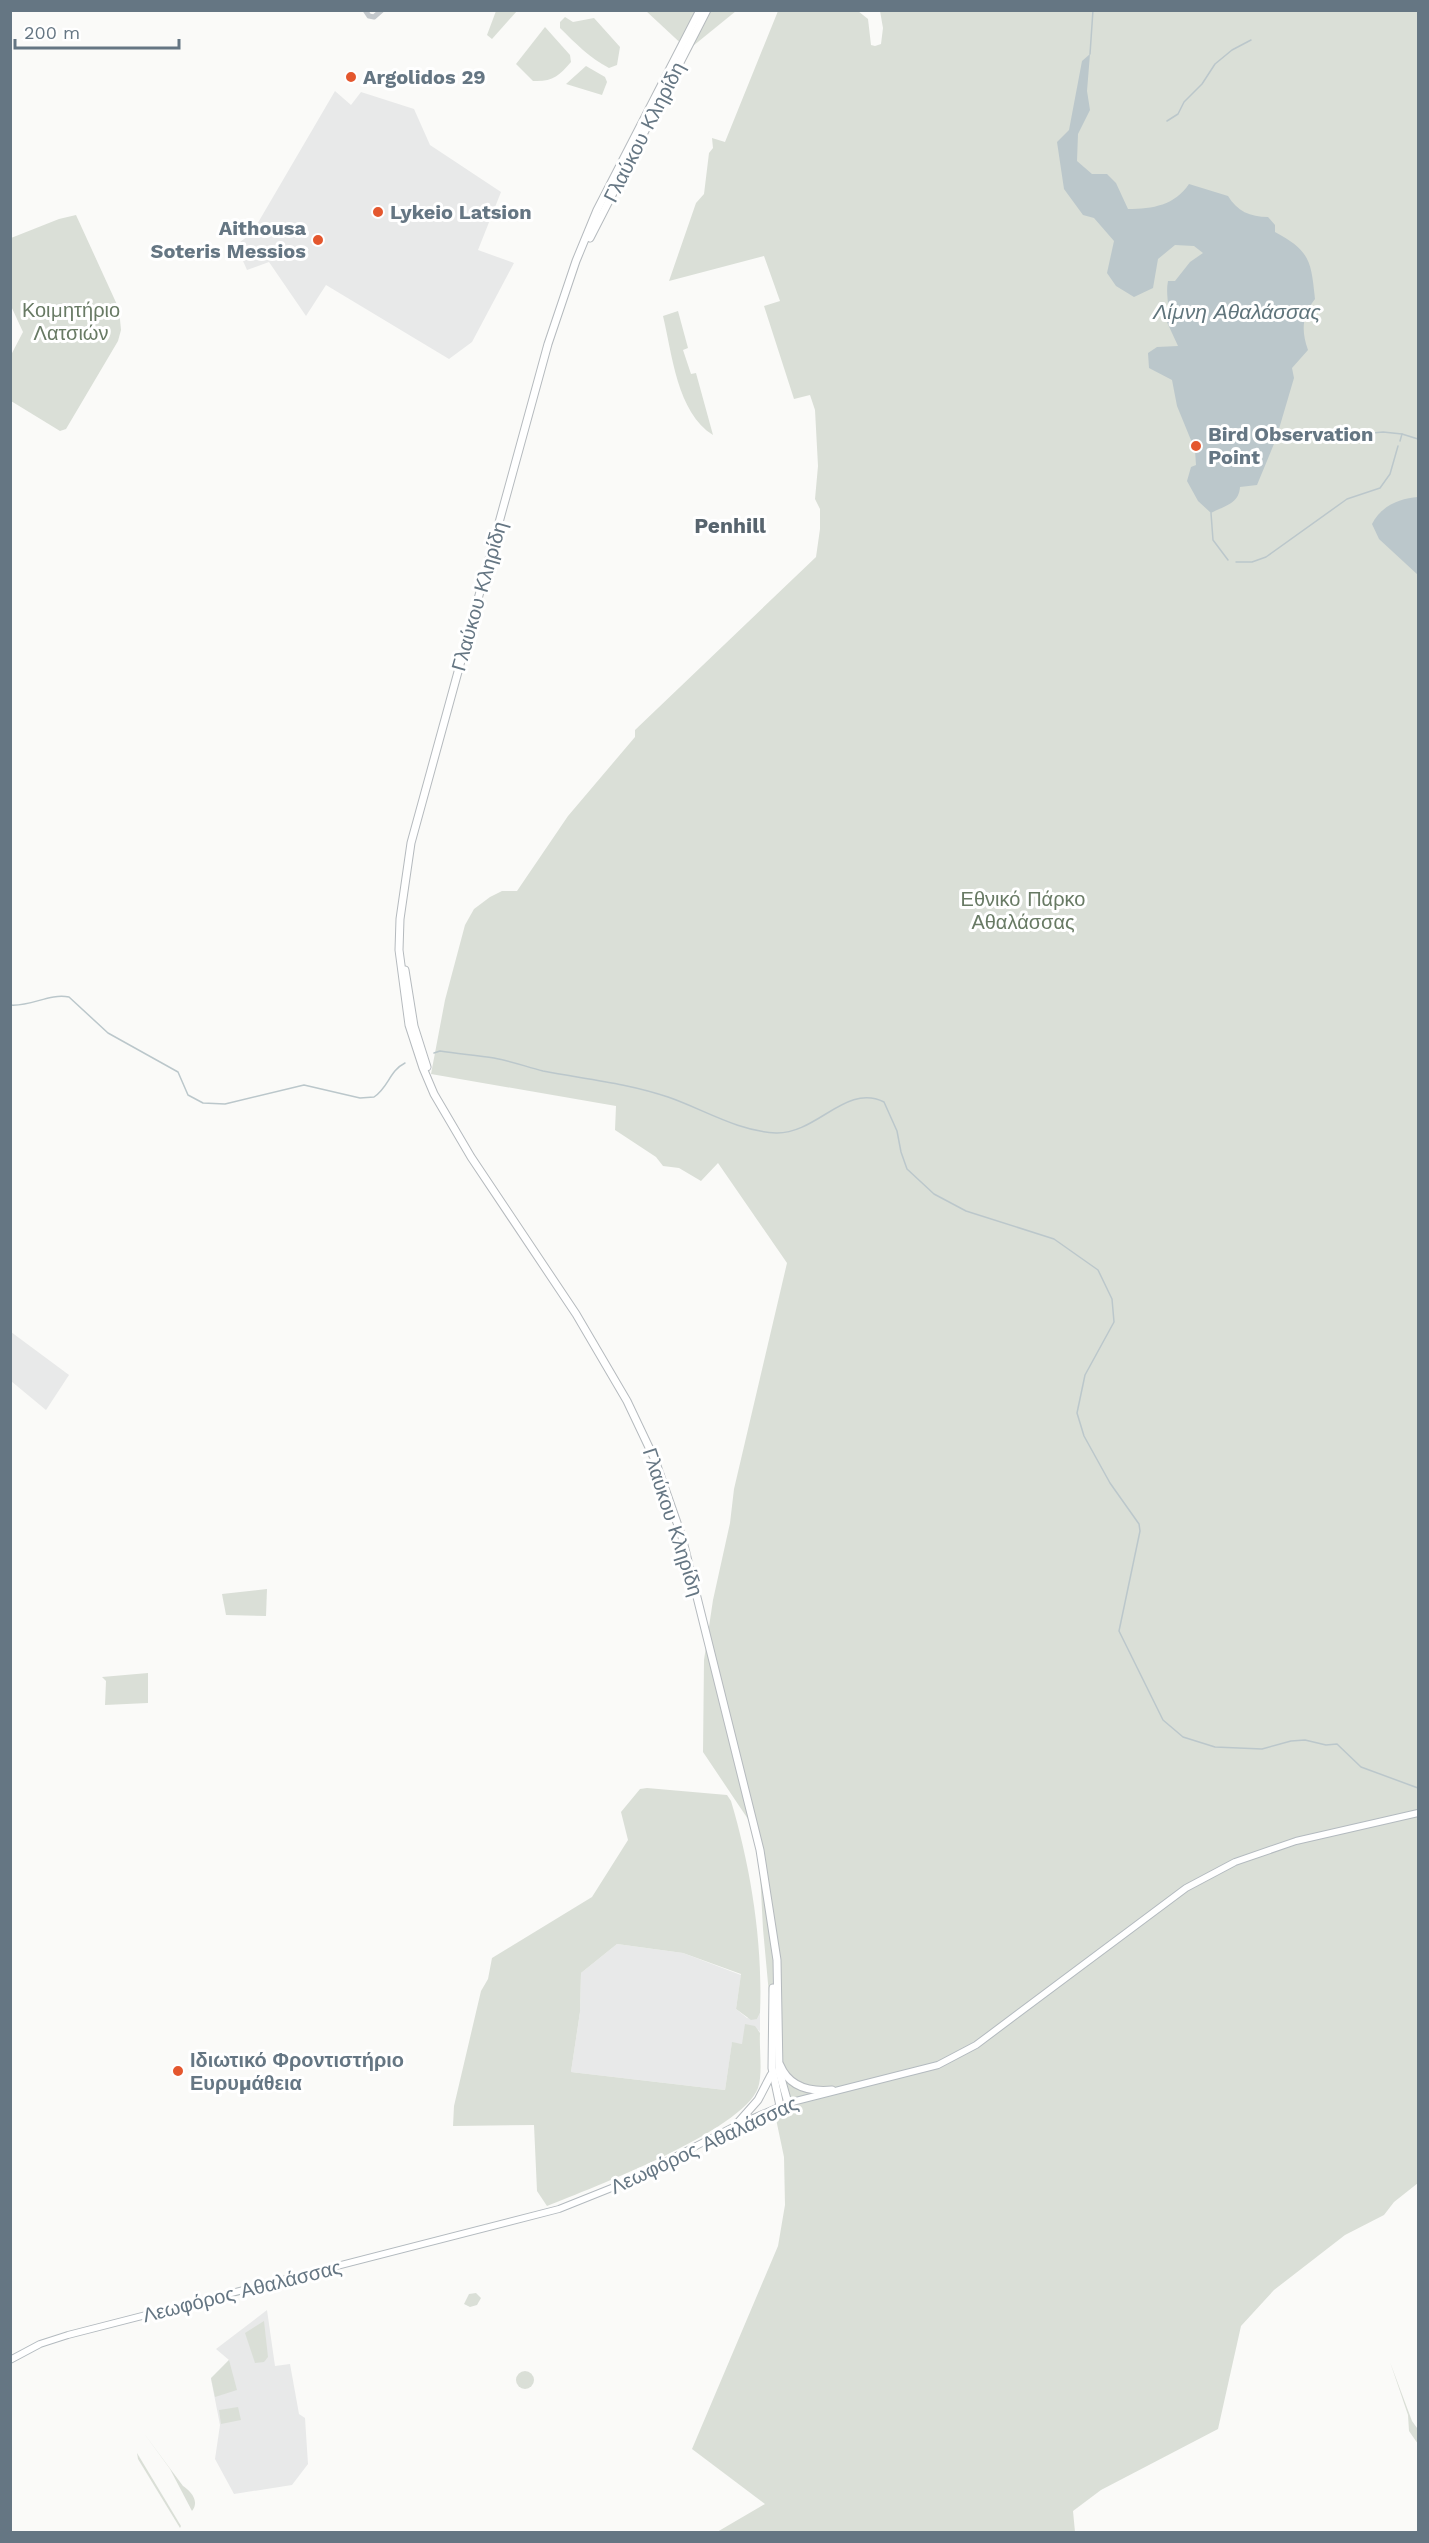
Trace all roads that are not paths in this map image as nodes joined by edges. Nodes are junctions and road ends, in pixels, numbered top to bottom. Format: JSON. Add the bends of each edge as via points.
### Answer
{"nodes":[{"id":1,"x":365,"y":10,"type":"edge"},
{"id":2,"x":382,"y":10,"type":"edge"},
{"id":3,"x":700,"y":10,"type":"edge"},
{"id":4,"x":706,"y":10,"type":"edge"},
{"id":5,"x":568,"y":287,"type":"junction"},
{"id":6,"x":1419,"y":1813,"type":"edge"},
{"id":7,"x":774,"y":1941,"type":"junction"},
{"id":8,"x":778,"y":2060,"type":"junction"},
{"id":9,"x":772,"y":2068,"type":"junction"},
{"id":10,"x":832,"y":2090,"type":"junction"},
{"id":11,"x":784,"y":2104,"type":"junction"},
{"id":12,"x":735,"y":2126,"type":"junction"},
{"id":13,"x":10,"y":2360,"type":"edge"}],
"edges":[{"from":1,"to":2,"type":"street","via":[[374,17]]},
{"from":3,"to":5,"type":"main road","name":"Γλαύκου Κληρίδη","via":[[597,210]]},
{"from":4,"to":5,"type":"main road","name":"Γλαύκου Κληρίδη"},
{"from":5,"to":7,"type":"main road","name":"Γλαύκου Κληρίδη","via":[[548,344],[411,843],[402,907],[405,975],[414,1026],[448,1117],[603,1358],[662,1477],[693,1573],[737,1753],[760,1850]]},
{"from":6,"to":10,"type":"main road","name":"Λεωφόρος Αθαλάσσας","via":[[1296,1841],[1235,1862],[1157,1907],[976,2045],[938,2065]]},
{"from":7,"to":8,"type":"main road","name":"Γλαύκου Κληρίδη"},
{"from":7,"to":9,"type":"main road","name":"Γλαύκου Κληρίδη"},
{"from":8,"to":10,"type":"main road","via":[[784,2074],[795,2084],[810,2090]]},
{"from":8,"to":11,"type":"main road","name":"Γλαύκου Κληρίδη"},
{"from":9,"to":11,"type":"main road","name":"Γλαύκου Κληρίδη"},
{"from":9,"to":12,"type":"main road","via":[[767,2087]]},
{"from":10,"to":11,"type":"main road","name":"Λεωφόρος Αθαλάσσας"},
{"from":11,"to":12,"type":"main road","name":"Λεωφόρος Αθαλάσσας"},
{"from":12,"to":13,"type":"main road","name":"Λεωφόρος Αθαλάσσας","via":[[662,2165],[559,2209],[68,2335]]}]}
